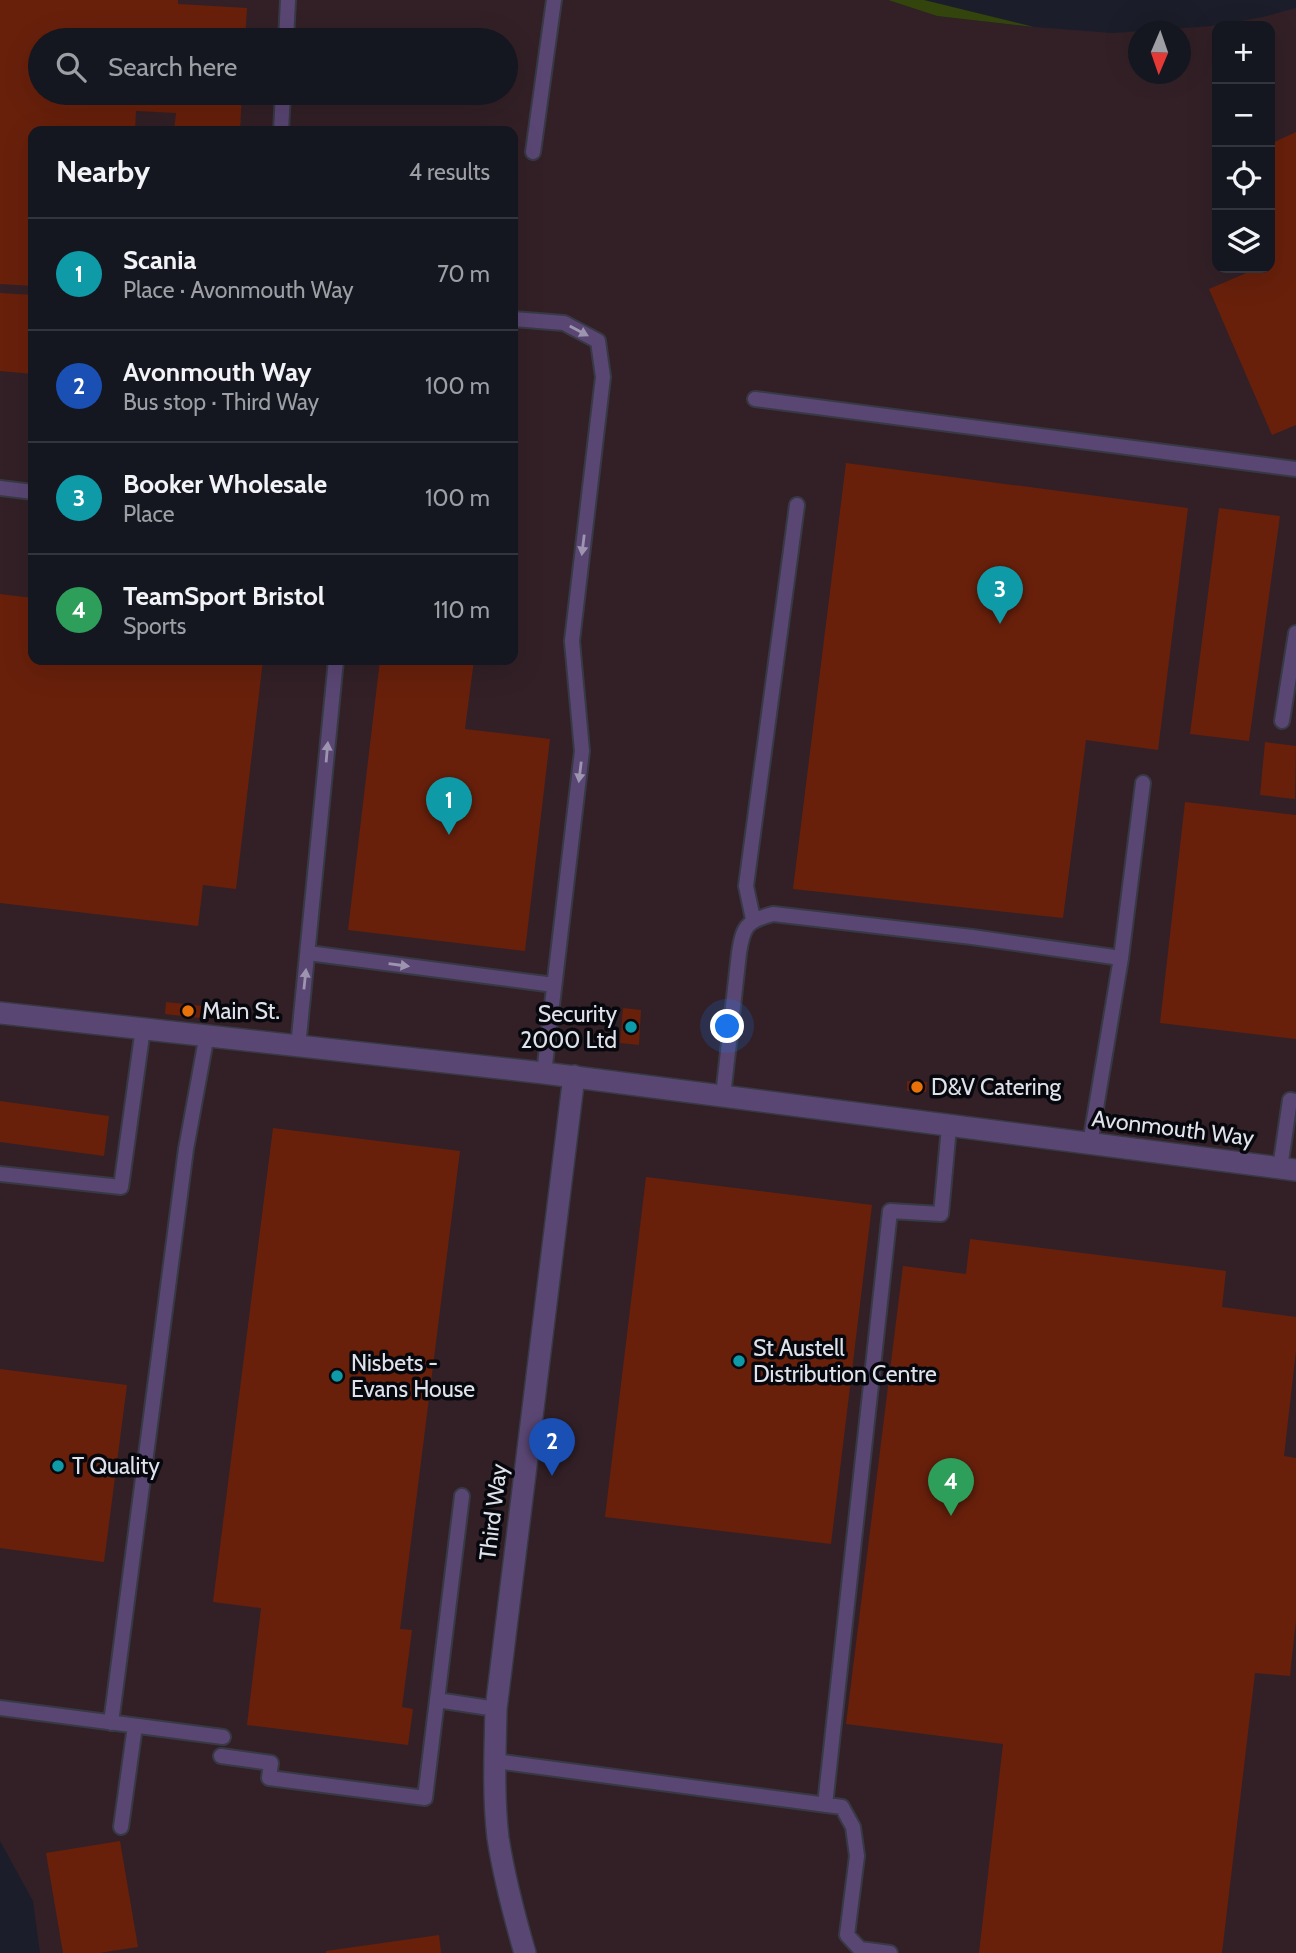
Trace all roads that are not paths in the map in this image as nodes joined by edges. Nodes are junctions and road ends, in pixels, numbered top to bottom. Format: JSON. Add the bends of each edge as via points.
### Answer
{"nodes":[{"id":1,"x":288,"y":0,"type":"edge"},
{"id":2,"x":554,"y":0,"type":"edge"},
{"id":3,"x":287,"y":28,"type":"edge"},
{"id":4,"x":282,"y":105,"type":"edge"},
{"id":5,"x":281,"y":126,"type":"edge"},
{"id":6,"x":533,"y":152,"type":"dead end"},
{"id":7,"x":518,"y":319,"type":"edge"},
{"id":8,"x":755,"y":399,"type":"dead end"},
{"id":9,"x":1296,"y":469,"type":"edge"},
{"id":10,"x":0,"y":488,"type":"edge"},
{"id":11,"x":28,"y":491,"type":"edge"},
{"id":12,"x":797,"y":505,"type":"dead end"},
{"id":13,"x":1296,"y":633,"type":"edge"},
{"id":14,"x":336,"y":665,"type":"edge"},
{"id":15,"x":1282,"y":721,"type":"dead end"},
{"id":16,"x":1143,"y":783,"type":"dead end"},
{"id":17,"x":753,"y":919,"type":"junction"},
{"id":18,"x":307,"y":953,"type":"junction"},
{"id":19,"x":1121,"y":958,"type":"junction"},
{"id":20,"x":554,"y":985,"type":"junction"},
{"id":21,"x":0,"y":1013,"type":"edge"},
{"id":22,"x":143,"y":1028,"type":"junction"},
{"id":23,"x":207,"y":1034,"type":"junction"},
{"id":24,"x":298,"y":1046,"type":"junction"},
{"id":25,"x":544,"y":1073,"type":"junction"},
{"id":26,"x":574,"y":1076,"type":"junction"},
{"id":27,"x":723,"y":1096,"type":"junction"},
{"id":28,"x":1296,"y":1101,"type":"edge"},
{"id":29,"x":948,"y":1127,"type":"junction"},
{"id":30,"x":1090,"y":1144,"type":"junction"},
{"id":31,"x":1288,"y":1169,"type":"edge"},
{"id":32,"x":0,"y":1174,"type":"edge"},
{"id":33,"x":462,"y":1496,"type":"dead end"},
{"id":34,"x":437,"y":1700,"type":"junction"},
{"id":35,"x":0,"y":1709,"type":"edge"},
{"id":36,"x":496,"y":1709,"type":"junction"},
{"id":37,"x":111,"y":1723,"type":"junction"},
{"id":38,"x":135,"y":1726,"type":"junction"},
{"id":39,"x":223,"y":1737,"type":"dead end"},
{"id":40,"x":221,"y":1756,"type":"dead end"},
{"id":41,"x":495,"y":1761,"type":"junction"},
{"id":42,"x":825,"y":1805,"type":"junction"},
{"id":43,"x":121,"y":1828,"type":"dead end"},
{"id":44,"x":526,"y":1953,"type":"edge"},
{"id":45,"x":890,"y":1953,"type":"edge"}],
"edges":[{"from":1,"to":3,"type":"lane"},
{"from":2,"to":6,"type":"lane"},
{"from":4,"to":5,"type":"lane"},
{"from":7,"to":20,"type":"lane","one_way":true,"via":[[564,323],[598,341],[603,377],[572,641],[582,751]]},
{"from":8,"to":9,"type":"lane"},
{"from":10,"to":11,"type":"lane"},
{"from":12,"to":17,"type":"lane","via":[[746,886]]},
{"from":13,"to":15,"type":"lane"},
{"from":18,"to":14,"type":"lane","one_way":true},
{"from":16,"to":19,"type":"lane"},
{"from":17,"to":19,"type":"lane","via":[[772,914]]},
{"from":17,"to":27,"type":"lane","via":[[742,933],[738,953]]},
{"from":18,"to":20,"type":"lane","one_way":true},
{"from":24,"to":18,"type":"lane","one_way":true},
{"from":19,"to":30,"type":"lane"},
{"from":20,"to":25,"type":"lane"},
{"from":21,"to":22,"type":"street","name":"Avonmouth Way"},
{"from":22,"to":23,"type":"street","name":"Avonmouth Way"},
{"from":22,"to":32,"type":"lane","via":[[121,1187]]},
{"from":23,"to":24,"type":"street","name":"Avonmouth Way"},
{"from":23,"to":37,"type":"lane","via":[[186,1149]]},
{"from":24,"to":25,"type":"street","name":"Avonmouth Way"},
{"from":25,"to":26,"type":"street","name":"Avonmouth Way"},
{"from":26,"to":27,"type":"street","name":"Avonmouth Way"},
{"from":26,"to":36,"type":"street","name":"Third Way"},
{"from":27,"to":29,"type":"street","name":"Avonmouth Way"},
{"from":28,"to":31,"type":"lane","via":[[1290,1100]]},
{"from":29,"to":30,"type":"street","name":"Avonmouth Way"},
{"from":29,"to":42,"type":"lane","via":[[942,1214],[890,1210]]},
{"from":30,"to":31,"type":"street","name":"Avonmouth Way"},
{"from":33,"to":34,"type":"lane"},
{"from":34,"to":36,"type":"lane"},
{"from":34,"to":40,"type":"lane","via":[[425,1798],[269,1778],[271,1763]]},
{"from":35,"to":37,"type":"lane"},
{"from":36,"to":41,"type":"street","name":"Third Way"},
{"from":37,"to":38,"type":"lane"},
{"from":38,"to":39,"type":"lane"},
{"from":38,"to":43,"type":"lane"},
{"from":41,"to":42,"type":"lane"},
{"from":41,"to":44,"type":"street","name":"Third Way","via":[[498,1836],[507,1889]]},
{"from":42,"to":45,"type":"lane","via":[[842,1807],[853,1828],[857,1856],[847,1935],[860,1949]]}]}
